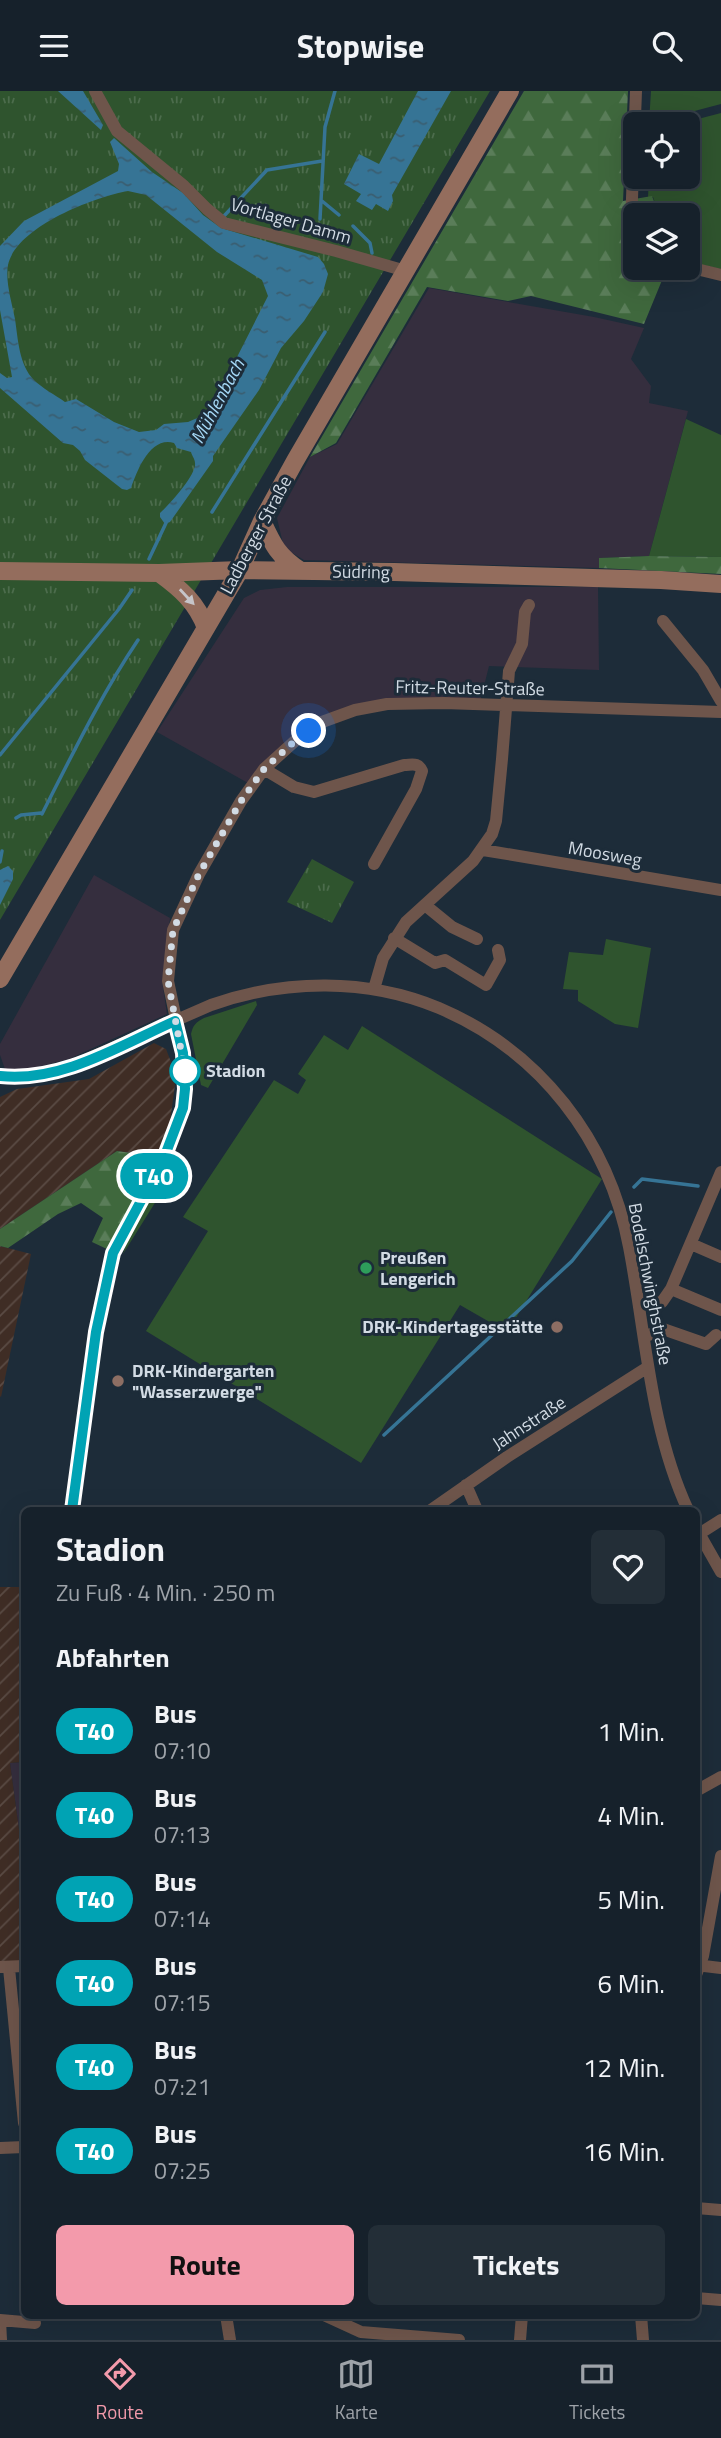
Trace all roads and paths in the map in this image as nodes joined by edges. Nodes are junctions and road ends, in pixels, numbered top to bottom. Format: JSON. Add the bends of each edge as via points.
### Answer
{"nodes":[{"id":1,"x":95,"y":91,"type":"edge"},
{"id":2,"x":510,"y":91,"type":"edge"},
{"id":3,"x":636,"y":91,"type":"edge"},
{"id":4,"x":633,"y":203,"type":"edge"},
{"id":5,"x":700,"y":270,"type":"edge"},
{"id":6,"x":407,"y":271,"type":"junction"},
{"id":7,"x":721,"y":275,"type":"edge"},
{"id":8,"x":262,"y":521,"type":"junction"},
{"id":9,"x":240,"y":570,"type":"junction"},
{"id":10,"x":0,"y":571,"type":"edge"},
{"id":11,"x":301,"y":571,"type":"junction"},
{"id":12,"x":159,"y":573,"type":"junction"},
{"id":13,"x":721,"y":585,"type":"edge"},
{"id":14,"x":529,"y":605,"type":"dead end"},
{"id":15,"x":663,"y":621,"type":"dead end"},
{"id":16,"x":206,"y":628,"type":"junction"},
{"id":17,"x":721,"y":701,"type":"edge"},
{"id":18,"x":506,"y":706,"type":"junction"},
{"id":19,"x":721,"y":712,"type":"edge"},
{"id":20,"x":264,"y":769,"type":"junction"},
{"id":21,"x":482,"y":850,"type":"junction"},
{"id":22,"x":374,"y":864,"type":"dead end"},
{"id":23,"x":721,"y":890,"type":"edge"},
{"id":24,"x":425,"y":905,"type":"junction"},
{"id":25,"x":394,"y":938,"type":"junction"},
{"id":26,"x":477,"y":939,"type":"dead end"},
{"id":27,"x":498,"y":950,"type":"dead end"},
{"id":28,"x":0,"y":979,"type":"edge"},
{"id":29,"x":374,"y":989,"type":"junction"},
{"id":30,"x":175,"y":1021,"type":"junction"},
{"id":31,"x":0,"y":1076,"type":"edge"},
{"id":32,"x":720,"y":1177,"type":"edge"},
{"id":33,"x":691,"y":1244,"type":"junction"},
{"id":34,"x":721,"y":1257,"type":"edge"},
{"id":35,"x":671,"y":1289,"type":"junction"},
{"id":36,"x":639,"y":1305,"type":"junction"},
{"id":37,"x":721,"y":1310,"type":"edge"},
{"id":38,"x":716,"y":1335,"type":"dead end"},
{"id":39,"x":644,"y":1337,"type":"junction"},
{"id":40,"x":648,"y":1367,"type":"junction"},
{"id":41,"x":466,"y":1485,"type":"junction"},
{"id":42,"x":72,"y":1507,"type":"edge"},
{"id":43,"x":435,"y":1507,"type":"edge"},
{"id":44,"x":476,"y":1507,"type":"edge"},
{"id":45,"x":687,"y":1507,"type":"edge"},
{"id":46,"x":721,"y":1520,"type":"edge"},
{"id":47,"x":700,"y":1530,"type":"edge"},
{"id":48,"x":700,"y":1535,"type":"edge"},
{"id":49,"x":721,"y":1572,"type":"edge"},
{"id":50,"x":721,"y":1777,"type":"edge"},
{"id":51,"x":700,"y":1789,"type":"edge"},
{"id":52,"x":721,"y":1856,"type":"edge"},
{"id":53,"x":700,"y":1963,"type":"edge"},
{"id":54,"x":4,"y":1968,"type":"edge"},
{"id":55,"x":721,"y":1968,"type":"edge"},
{"id":56,"x":700,"y":1969,"type":"edge"},
{"id":57,"x":21,"y":2100,"type":"edge"},
{"id":58,"x":21,"y":2147,"type":"edge"},
{"id":59,"x":0,"y":2148,"type":"edge"},
{"id":60,"x":700,"y":2209,"type":"edge"},
{"id":61,"x":721,"y":2210,"type":"edge"},
{"id":62,"x":700,"y":2298,"type":"edge"},
{"id":63,"x":721,"y":2300,"type":"edge"},
{"id":64,"x":0,"y":2319,"type":"edge"},
{"id":65,"x":227,"y":2319,"type":"edge"},
{"id":66,"x":333,"y":2319,"type":"edge"},
{"id":67,"x":522,"y":2319,"type":"edge"},
{"id":68,"x":641,"y":2319,"type":"edge"},
{"id":69,"x":35,"y":2323,"type":"dead end"},
{"id":70,"x":427,"y":2339,"type":"edge"},
{"id":71,"x":1,"y":2340,"type":"edge"},
{"id":72,"x":230,"y":2340,"type":"edge"},
{"id":73,"x":459,"y":2340,"type":"edge"},
{"id":74,"x":520,"y":2340,"type":"edge"},
{"id":75,"x":643,"y":2340,"type":"edge"}],
"edges":[{"from":1,"to":6,"type":"street","name":"Vortlager Damm","via":[[117,131],[224,223]]},
{"from":2,"to":6,"type":"main road","name":"Ladberger Straße"},
{"from":3,"to":4,"type":"street"},
{"from":5,"to":7,"type":"street"},
{"from":6,"to":8,"type":"main road","name":"Ladberger Straße"},
{"from":8,"to":9,"type":"main road","name":"Ladberger Straße"},
{"from":8,"to":11,"type":"main road","via":[[276,551]]},
{"from":9,"to":11,"type":"main road","name":"Südring"},
{"from":9,"to":12,"type":"main road","name":"Südring"},
{"from":9,"to":16,"type":"main road","name":"Ladberger Straße"},
{"from":10,"to":12,"type":"main road","name":"Südring"},
{"from":11,"to":13,"type":"main road","name":"Südring"},
{"from":12,"to":16,"type":"main road","one_way":true,"via":[[195,605]]},
{"from":14,"to":18,"type":"street","via":[[522,644],[509,671]]},
{"from":15,"to":17,"type":"street","via":[[703,670]]},
{"from":16,"to":28,"type":"main road","name":"Ladberger Straße"},
{"from":18,"to":19,"type":"street","name":"Fritz-Reuter-Straße"},
{"from":18,"to":20,"type":"street","name":"Fritz-Reuter-Straße","via":[[418,703],[355,710],[313,728]]},
{"from":18,"to":21,"type":"street","via":[[496,821]]},
{"from":20,"to":22,"type":"street","via":[[294,787],[314,792],[404,765],[420,766],[416,789]]},
{"from":20,"to":30,"type":"street","name":"Fritz-Reuter-Straße","via":[[199,874],[173,930],[168,981]]},
{"from":21,"to":23,"type":"street","name":"Moosweg"},
{"from":21,"to":24,"type":"street"},
{"from":24,"to":25,"type":"street"},
{"from":24,"to":26,"type":"street","via":[[452,927]]},
{"from":25,"to":27,"type":"street","via":[[435,963],[445,960],[486,985],[500,960]]},
{"from":25,"to":29,"type":"street"},
{"from":29,"to":30,"type":"street","name":"Bodelschwinghstraße","via":[[283,987],[232,998]]},
{"from":29,"to":36,"type":"street","name":"Bodelschwinghstraße","via":[[432,1006],[478,1027],[555,1090],[582,1126],[609,1178],[626,1233]]},
{"from":30,"to":31,"type":"street","name":"Bodelschwinghstraße","via":[[69,1067],[30,1076]]},
{"from":30,"to":42,"type":"street","name":"Fritz-Reuter-Straße","via":[[183,1053],[183,1108],[164,1158],[113,1253],[96,1332]]},
{"from":32,"to":33,"type":"street"},
{"from":33,"to":34,"type":"street"},
{"from":33,"to":35,"type":"street"},
{"from":35,"to":36,"type":"street","via":[[662,1302]]},
{"from":35,"to":37,"type":"street"},
{"from":36,"to":39,"type":"street","name":"Bodelschwinghstraße"},
{"from":38,"to":39,"type":"street","via":[[706,1344],[663,1329]]},
{"from":39,"to":40,"type":"street","name":"Bodelschwinghstraße"},
{"from":40,"to":41,"type":"street","name":"Jahnstraße"},
{"from":40,"to":45,"type":"street","name":"Bodelschwinghstraße","via":[[665,1445]]},
{"from":41,"to":43,"type":"street","name":"Jahnstraße"},
{"from":41,"to":44,"type":"street"},
{"from":46,"to":47,"type":"street"},
{"from":48,"to":49,"type":"street"},
{"from":50,"to":51,"type":"street"},
{"from":52,"to":53,"type":"street"},
{"from":54,"to":57,"type":"street"},
{"from":55,"to":56,"type":"street"},
{"from":58,"to":59,"type":"street"},
{"from":60,"to":61,"type":"street"},
{"from":62,"to":63,"type":"street"},
{"from":64,"to":69,"type":"street"},
{"from":64,"to":71,"type":"street"},
{"from":65,"to":72,"type":"street"},
{"from":66,"to":70,"type":"street","via":[[361,2332]]},
{"from":67,"to":74,"type":"street"},
{"from":68,"to":75,"type":"street"},
{"from":70,"to":73,"type":"street"}]}
